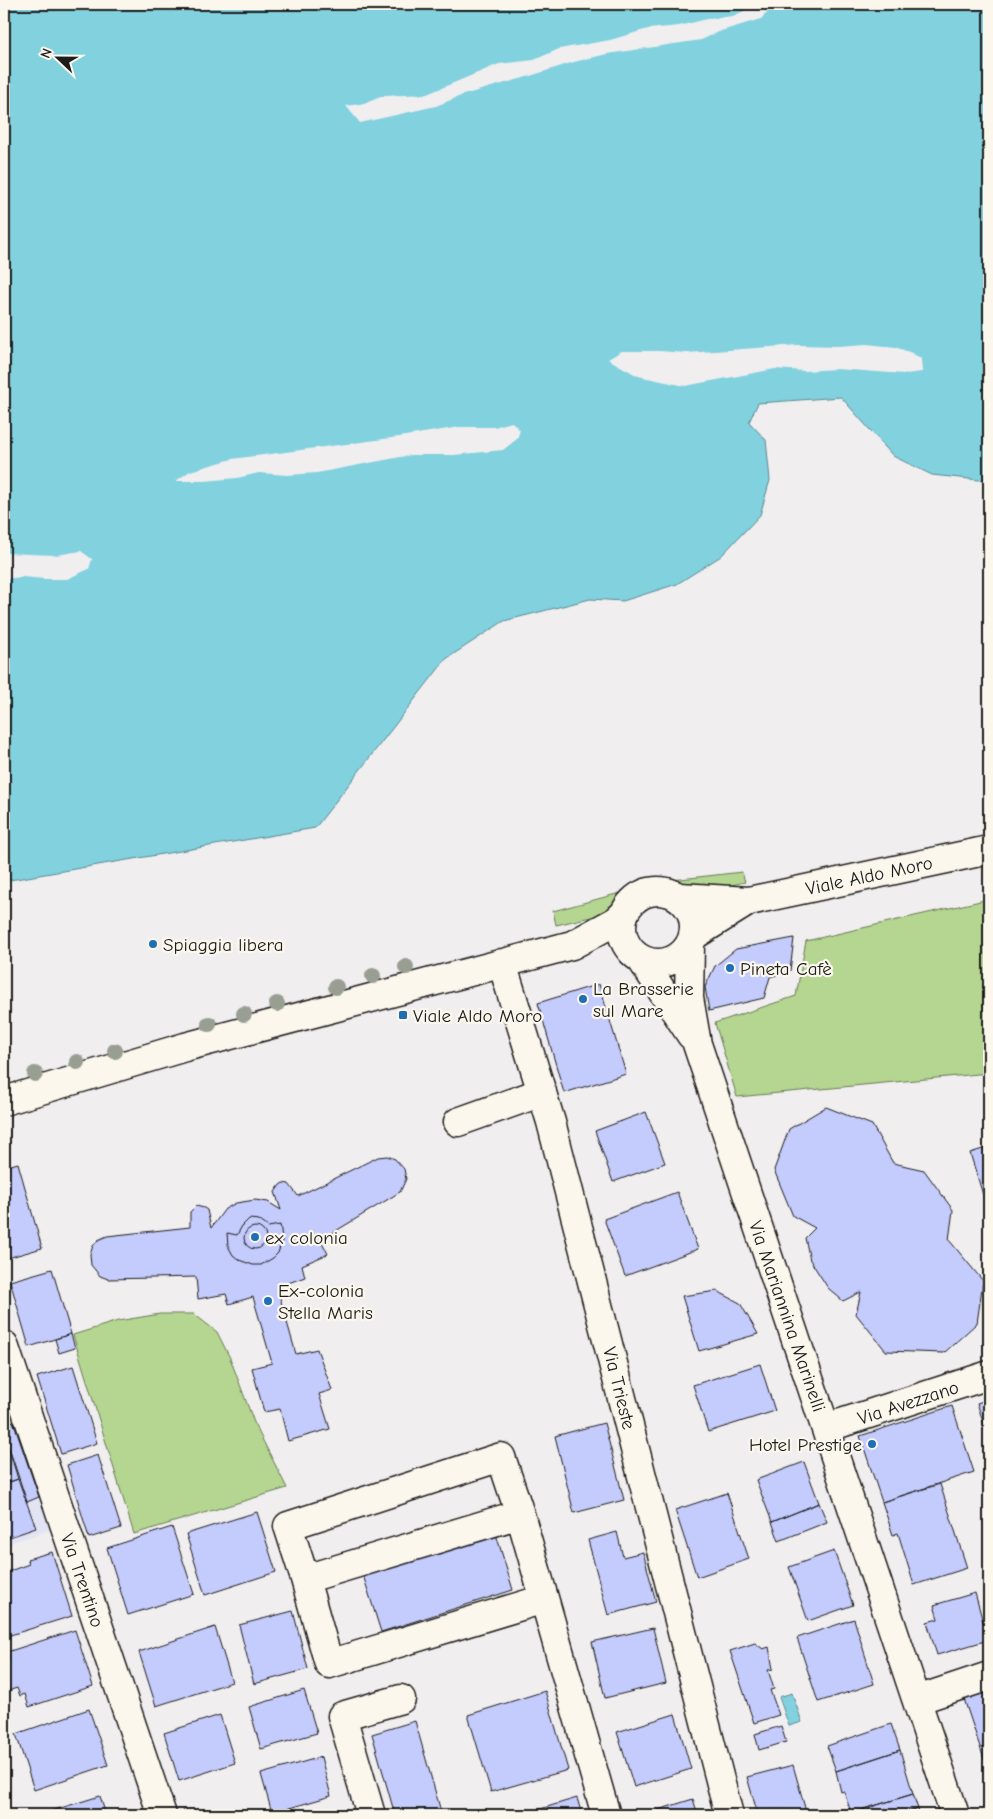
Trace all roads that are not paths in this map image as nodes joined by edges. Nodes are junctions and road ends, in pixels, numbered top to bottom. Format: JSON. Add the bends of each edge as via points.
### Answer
{"nodes":[{"id":1,"x":989,"y":850,"type":"edge"},
{"id":2,"x":679,"y":897,"type":"junction"},
{"id":3,"x":749,"y":901,"type":"junction"},
{"id":4,"x":624,"y":914,"type":"junction"},
{"id":5,"x":691,"y":940,"type":"junction"},
{"id":6,"x":572,"y":945,"type":"junction"},
{"id":7,"x":637,"y":956,"type":"junction"},
{"id":8,"x":502,"y":963,"type":"junction"},
{"id":9,"x":697,"y":1044,"type":"junction"},
{"id":10,"x":542,"y":1092,"type":"junction"},
{"id":11,"x":4,"y":1101,"type":"edge"},
{"id":12,"x":458,"y":1122,"type":"dead end"},
{"id":13,"x":4,"y":1345,"type":"edge"},
{"id":14,"x":989,"y":1375,"type":"edge"},
{"id":15,"x":826,"y":1428,"type":"junction"},
{"id":16,"x":520,"y":1514,"type":"junction"},
{"id":17,"x":305,"y":1579,"type":"junction"},
{"id":18,"x":544,"y":1599,"type":"junction"},
{"id":19,"x":989,"y":1676,"type":"edge"},
{"id":20,"x":401,"y":1699,"type":"dead end"},
{"id":21,"x":917,"y":1700,"type":"junction"},
{"id":22,"x":162,"y":1815,"type":"edge"},
{"id":23,"x":370,"y":1815,"type":"edge"},
{"id":24,"x":606,"y":1815,"type":"edge"},
{"id":25,"x":730,"y":1815,"type":"edge"},
{"id":26,"x":955,"y":1815,"type":"edge"}],
"edges":[{"from":1,"to":3,"type":"street","name":"Viale Aldo Moro"},
{"from":2,"to":3,"type":"street","name":"Viale Aldo Moro"},
{"from":2,"to":4,"type":"street","name":"Viale Aldo Moro","via":[[658,890],[648,892],[638,896]]},
{"from":2,"to":5,"type":"street","via":[[692,914]]},
{"from":3,"to":5,"type":"street","name":"Viale Aldo Moro"},
{"from":4,"to":6,"type":"street","name":"Viale Aldo Moro"},
{"from":4,"to":7,"type":"street","via":[[622,924],[626,944]]},
{"from":5,"to":7,"type":"street","name":"Viale Aldo Moro","via":[[682,954],[673,960],[652,962]]},
{"from":5,"to":9,"type":"street","name":"Via Mariannina Marinelli","via":[[689,998]]},
{"from":6,"to":7,"type":"street","name":"Viale Aldo Moro"},
{"from":6,"to":8,"type":"street","name":"Viale Aldo Moro"},
{"from":7,"to":9,"type":"street","name":"Via Mariannina Marinelli"},
{"from":8,"to":10,"type":"street","name":"Via Trieste"},
{"from":8,"to":11,"type":"street","name":"Viale Aldo Moro","via":[[185,1047]]},
{"from":9,"to":15,"type":"street","name":"Via Mariannina Marinelli"},
{"from":10,"to":12,"type":"street"},
{"from":10,"to":25,"type":"street","name":"Via Trieste"},
{"from":13,"to":22,"type":"street","name":"Via Trentino"},
{"from":14,"to":15,"type":"street","name":"Via Avezzano"},
{"from":15,"to":21,"type":"street","name":"Via Mariannina Marinelli"},
{"from":16,"to":17,"type":"street"},
{"from":16,"to":17,"type":"street","via":[[501,1457],[288,1526]]},
{"from":16,"to":18,"type":"street"},
{"from":17,"to":18,"type":"street","via":[[330,1664]]},
{"from":18,"to":24,"type":"street"},
{"from":19,"to":21,"type":"street"},
{"from":20,"to":23,"type":"street","via":[[342,1716]]},
{"from":21,"to":26,"type":"street","name":"Via Mariannina Marinelli"}]}
